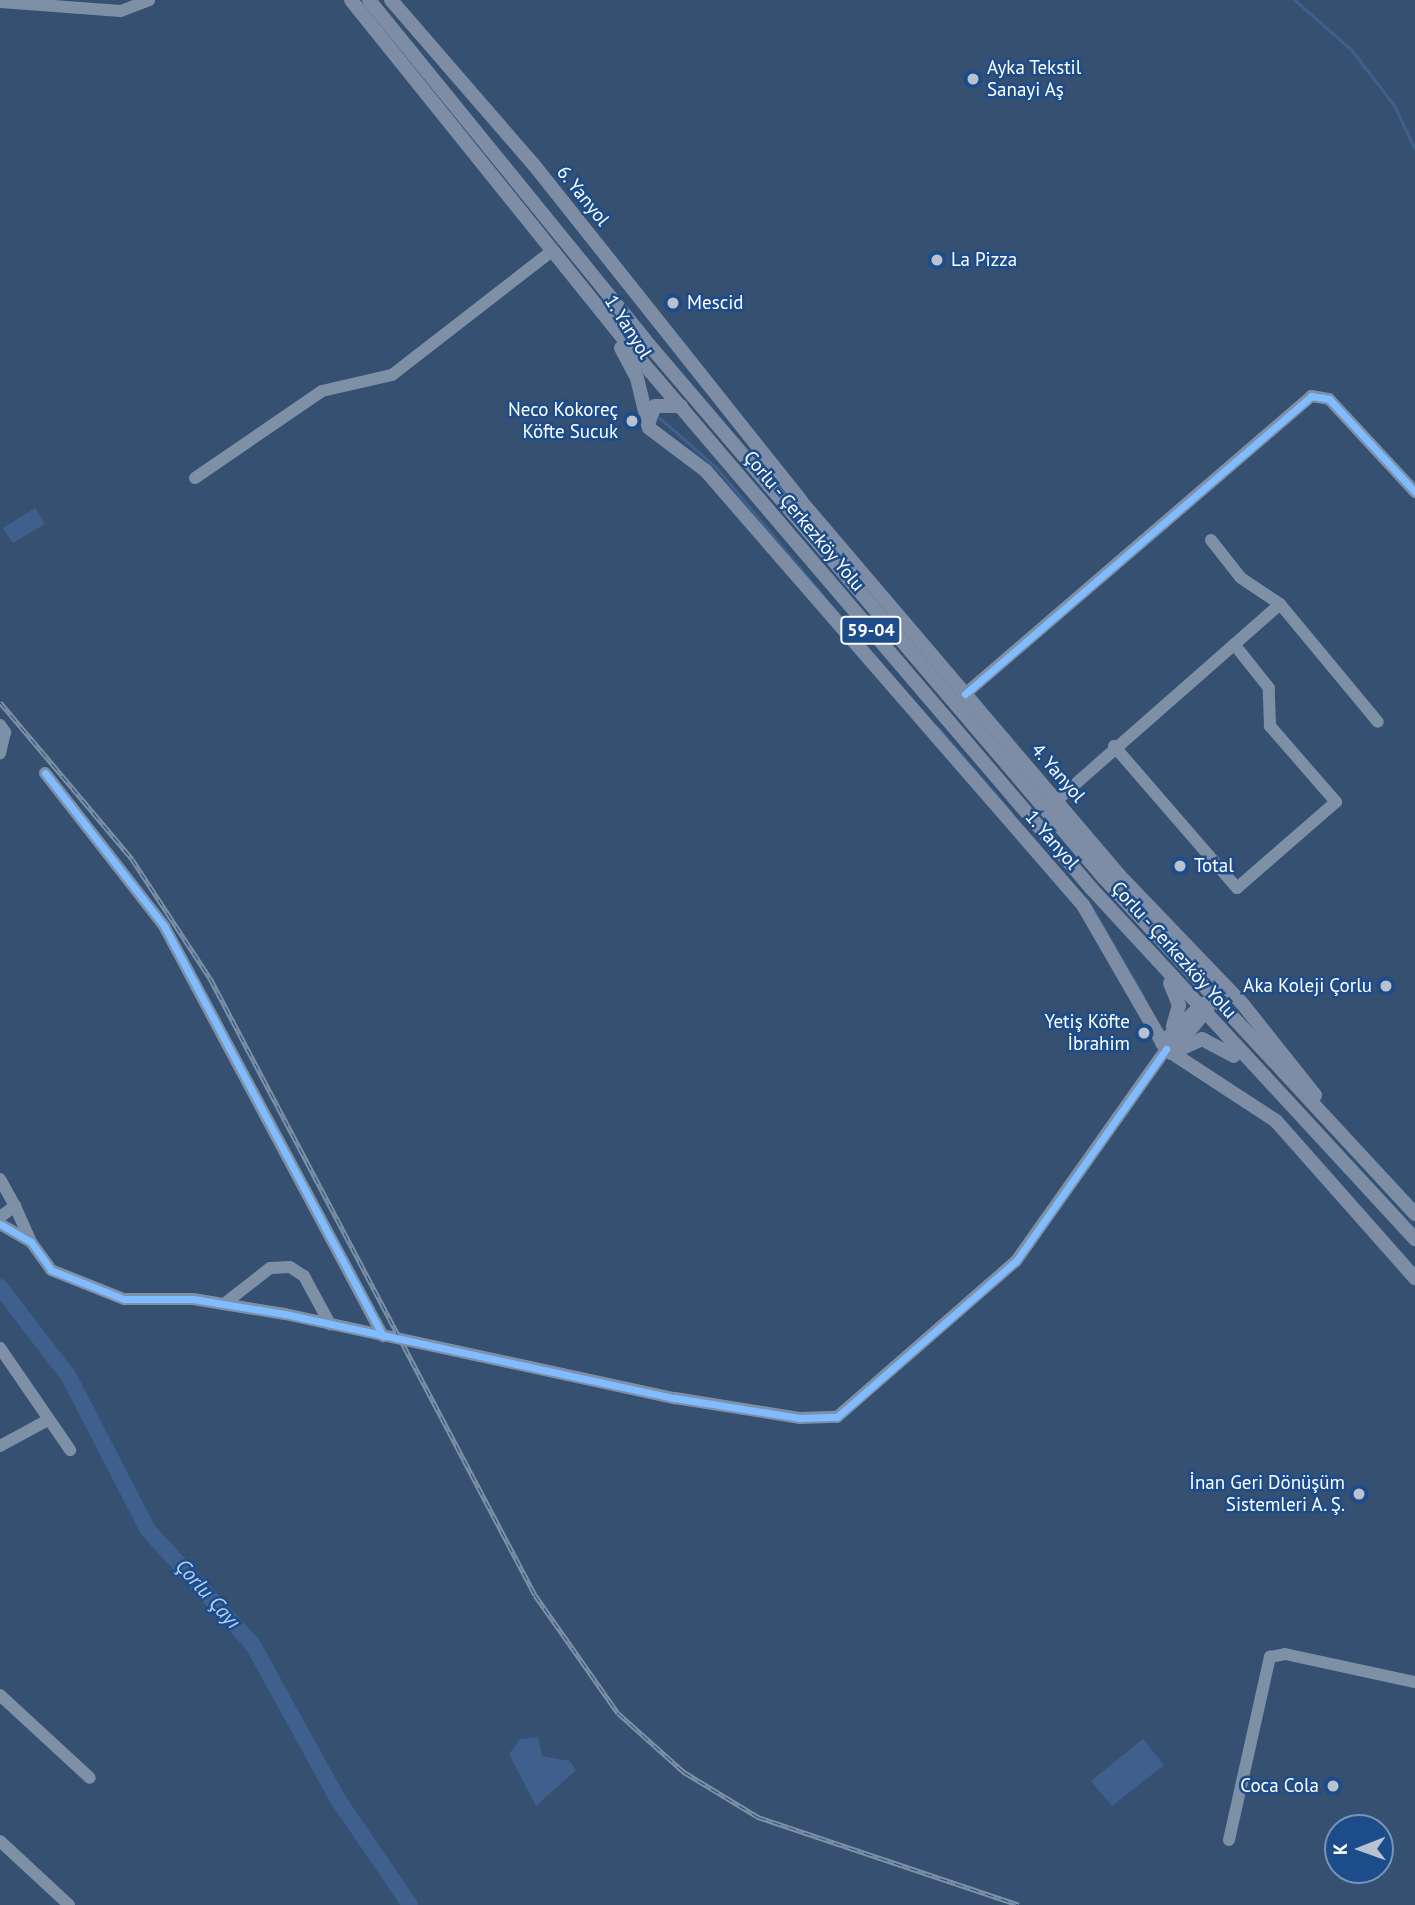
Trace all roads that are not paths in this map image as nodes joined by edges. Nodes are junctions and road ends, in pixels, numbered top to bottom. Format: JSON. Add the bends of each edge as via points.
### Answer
{"nodes":[{"id":1,"x":149,"y":0,"type":"edge"},
{"id":2,"x":391,"y":0,"type":"edge"},
{"id":3,"x":0,"y":2,"type":"edge"},
{"id":4,"x":357,"y":3,"type":"edge"},
{"id":5,"x":552,"y":251,"type":"junction"},
{"id":6,"x":582,"y":288,"type":"junction"},
{"id":7,"x":681,"y":406,"type":"junction"},
{"id":8,"x":737,"y":423,"type":"junction"},
{"id":9,"x":649,"y":429,"type":"junction"},
{"id":10,"x":195,"y":478,"type":"dead end"},
{"id":11,"x":1415,"y":492,"type":"edge"},
{"id":12,"x":780,"y":498,"type":"junction"},
{"id":13,"x":1212,"y":540,"type":"dead end"},
{"id":14,"x":1280,"y":604,"type":"junction"},
{"id":15,"x":1234,"y":644,"type":"junction"},
{"id":16,"x":965,"y":694,"type":"junction"},
{"id":17,"x":1378,"y":722,"type":"dead end"},
{"id":18,"x":0,"y":725,"type":"edge"},
{"id":19,"x":1114,"y":746,"type":"junction"},
{"id":20,"x":0,"y":752,"type":"edge"},
{"id":21,"x":46,"y":772,"type":"dead end"},
{"id":22,"x":1056,"y":801,"type":"junction"},
{"id":23,"x":1176,"y":939,"type":"junction"},
{"id":24,"x":1159,"y":963,"type":"junction"},
{"id":25,"x":1195,"y":980,"type":"junction"},
{"id":26,"x":1241,"y":1002,"type":"junction"},
{"id":27,"x":1205,"y":1007,"type":"junction"},
{"id":28,"x":1166,"y":1048,"type":"junction"},
{"id":29,"x":1264,"y":1076,"type":"junction"},
{"id":30,"x":1350,"y":1145,"type":"junction"},
{"id":31,"x":0,"y":1179,"type":"edge"},
{"id":32,"x":15,"y":1206,"type":"junction"},
{"id":33,"x":1415,"y":1214,"type":"edge"},
{"id":34,"x":0,"y":1217,"type":"edge"},
{"id":35,"x":0,"y":1224,"type":"edge"},
{"id":36,"x":1415,"y":1239,"type":"edge"},
{"id":37,"x":31,"y":1242,"type":"junction"},
{"id":38,"x":1415,"y":1278,"type":"edge"},
{"id":39,"x":224,"y":1304,"type":"junction"},
{"id":40,"x":330,"y":1324,"type":"junction"},
{"id":41,"x":383,"y":1336,"type":"junction"},
{"id":42,"x":0,"y":1348,"type":"edge"},
{"id":43,"x":48,"y":1420,"type":"junction"},
{"id":44,"x":0,"y":1446,"type":"edge"},
{"id":45,"x":70,"y":1450,"type":"dead end"},
{"id":46,"x":1415,"y":1682,"type":"edge"},
{"id":47,"x":0,"y":1695,"type":"edge"},
{"id":48,"x":90,"y":1778,"type":"dead end"},
{"id":49,"x":1229,"y":1840,"type":"dead end"},
{"id":50,"x":0,"y":1841,"type":"edge"},
{"id":51,"x":69,"y":1905,"type":"edge"}],
"edges":[{"from":1,"to":3,"type":"street","via":[[121,11]]},
{"from":2,"to":8,"type":"main road","name":"6. Yanyol","via":[[534,166]]},
{"from":4,"to":5,"type":"main road","name":"Çorlu - Çerkezköy Yolu","number":"59-04"},
{"from":4,"to":12,"type":"main road","name":"Çorlu - Çerkezköy Yolu","number":"59-04"},
{"from":5,"to":6,"type":"main road","name":"Çorlu - Çerkezköy Yolu","number":"59-04"},
{"from":5,"to":10,"type":"street","via":[[392,375],[322,391]]},
{"from":6,"to":7,"type":"main road","name":"Çorlu - Çerkezköy Yolu","number":"59-04"},
{"from":6,"to":9,"type":"main road","name":"1. Yanyol","via":[[632,366]]},
{"from":7,"to":9,"type":"main road","via":[[655,406]]},
{"from":7,"to":24,"type":"main road","name":"Çorlu - Çerkezköy Yolu","number":"59-04"},
{"from":8,"to":12,"type":"main road"},
{"from":8,"to":16,"type":"main road","name":"4. Yanyol"},
{"from":9,"to":28,"type":"main road","name":"1. Yanyol","via":[[706,471],[1083,905]]},
{"from":11,"to":16,"type":"street","via":[[1329,400],[1311,396]]},
{"from":12,"to":25,"type":"main road","name":"Çorlu - Çerkezköy Yolu","number":"59-04"},
{"from":13,"to":14,"type":"street","via":[[1241,578]]},
{"from":14,"to":15,"type":"street"},
{"from":14,"to":17,"type":"street"},
{"from":15,"to":19,"type":"street"},
{"from":15,"to":19,"type":"street","via":[[1269,688],[1270,726],[1336,802],[1237,888]]},
{"from":16,"to":22,"type":"main road","name":"4. Yanyol"},
{"from":18,"to":20,"type":"street","via":[[5,732]]},
{"from":19,"to":22,"type":"street"},
{"from":21,"to":41,"type":"street","via":[[164,926]]},
{"from":22,"to":23,"type":"main road","name":"4. Yanyol"},
{"from":23,"to":25,"type":"main road"},
{"from":23,"to":26,"type":"main road","name":"4. Yanyol"},
{"from":24,"to":27,"type":"main road","name":"Çorlu - Çerkezköy Yolu","number":"59-04"},
{"from":24,"to":28,"type":"main road","via":[[1179,1005]]},
{"from":25,"to":27,"type":"main road","name":"Çorlu - Çerkezköy Yolu","number":"59-04"},
{"from":26,"to":27,"type":"main road"},
{"from":26,"to":30,"type":"main road","name":"4. Yanyol"},
{"from":27,"to":28,"type":"main road"},
{"from":27,"to":29,"type":"main road","name":"Çorlu - Çerkezköy Yolu","number":"59-04"},
{"from":27,"to":30,"type":"main road","name":"Çorlu - Çerkezköy Yolu","number":"59-04"},
{"from":28,"to":29,"type":"main road","via":[[1196,1039],[1211,1040]]},
{"from":28,"to":38,"type":"main road","name":"1. Yanyol","via":[[1276,1121]]},
{"from":28,"to":41,"type":"street","via":[[1016,1261],[837,1417],[800,1418],[675,1398]]},
{"from":29,"to":36,"type":"main road","name":"Çorlu - Çerkezköy Yolu","number":"59-04"},
{"from":30,"to":33,"type":"main road","name":"Çorlu - Çerkezköy Yolu","number":"59-04"},
{"from":31,"to":32,"type":"street"},
{"from":32,"to":34,"type":"street"},
{"from":32,"to":37,"type":"street"},
{"from":35,"to":37,"type":"street"},
{"from":37,"to":39,"type":"street","via":[[51,1270],[86,1289],[124,1299]]},
{"from":39,"to":40,"type":"street"},
{"from":39,"to":40,"type":"street","via":[[270,1268],[290,1267],[304,1276]]},
{"from":40,"to":41,"type":"street"},
{"from":42,"to":43,"type":"street"},
{"from":43,"to":44,"type":"street"},
{"from":43,"to":45,"type":"street"},
{"from":46,"to":49,"type":"street","via":[[1285,1654],[1270,1657]]},
{"from":47,"to":48,"type":"street"},
{"from":50,"to":51,"type":"street"}]}
